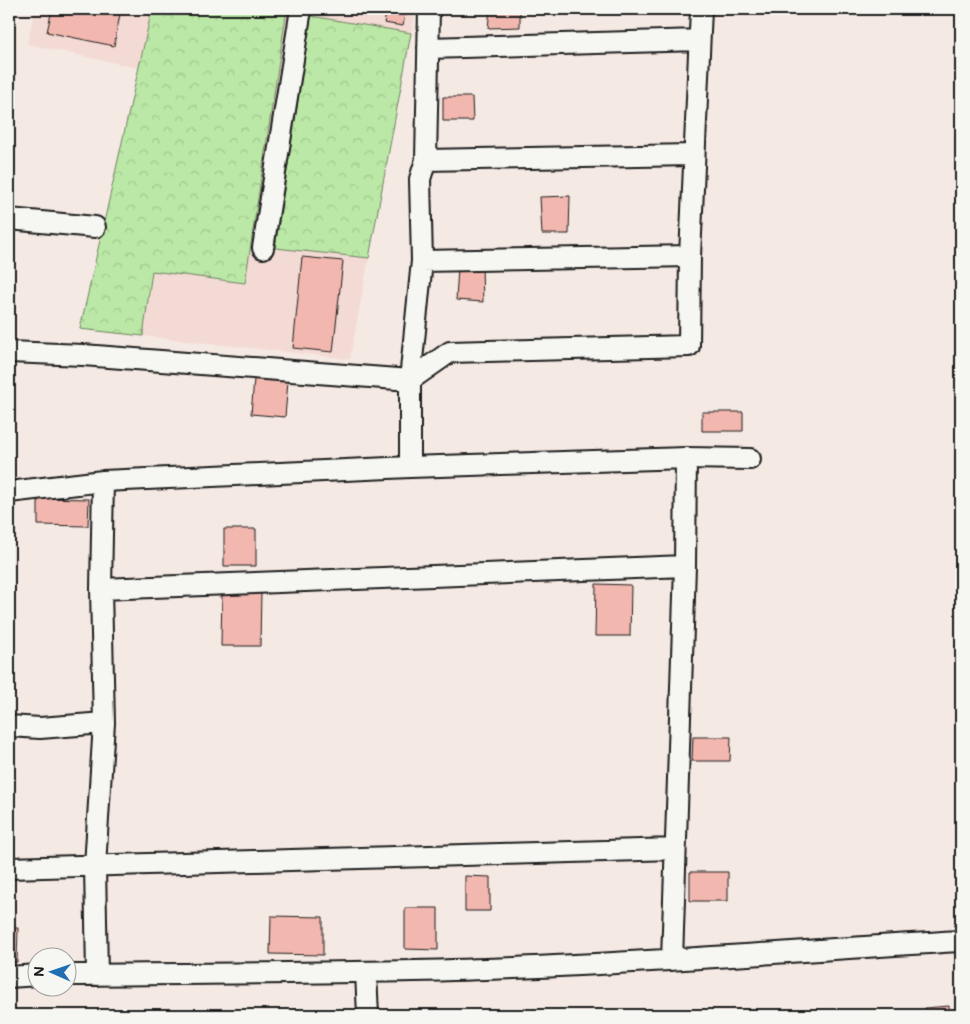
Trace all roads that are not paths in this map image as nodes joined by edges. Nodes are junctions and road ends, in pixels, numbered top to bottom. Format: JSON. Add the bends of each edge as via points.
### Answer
{"nodes":[{"id":1,"x":301,"y":9,"type":"edge"},
{"id":2,"x":429,"y":9,"type":"edge"},
{"id":3,"x":701,"y":9,"type":"edge"},
{"id":4,"x":699,"y":40,"type":"junction"},
{"id":5,"x":428,"y":48,"type":"junction"},
{"id":6,"x":693,"y":155,"type":"junction"},
{"id":7,"x":426,"y":160,"type":"junction"},
{"id":8,"x":9,"y":219,"type":"edge"},
{"id":9,"x":95,"y":227,"type":"dead end"},
{"id":10,"x":263,"y":248,"type":"dead end"},
{"id":11,"x":690,"y":256,"type":"junction"},
{"id":12,"x":422,"y":260,"type":"junction"},
{"id":13,"x":9,"y":352,"type":"edge"},
{"id":14,"x":410,"y":380,"type":"junction"},
{"id":15,"x":686,"y":458,"type":"junction"},
{"id":16,"x":750,"y":459,"type":"dead end"},
{"id":17,"x":410,"y":466,"type":"junction"},
{"id":18,"x":103,"y":481,"type":"junction"},
{"id":19,"x":9,"y":492,"type":"edge"},
{"id":20,"x":685,"y":566,"type":"junction"},
{"id":21,"x":100,"y":589,"type":"junction"},
{"id":22,"x":104,"y":723,"type":"junction"},
{"id":23,"x":9,"y":726,"type":"edge"},
{"id":24,"x":675,"y":849,"type":"junction"},
{"id":25,"x":95,"y":866,"type":"junction"},
{"id":26,"x":9,"y":868,"type":"edge"},
{"id":27,"x":961,"y":942,"type":"edge"},
{"id":28,"x":672,"y":960,"type":"junction"},
{"id":29,"x":366,"y":973,"type":"junction"},
{"id":30,"x":78,"y":975,"type":"edge"},
{"id":31,"x":97,"y":975,"type":"junction"},
{"id":32,"x":28,"y":976,"type":"edge"},
{"id":33,"x":9,"y":977,"type":"edge"},
{"id":34,"x":368,"y":1015,"type":"edge"}],
"edges":[{"from":1,"to":10,"type":"street"},
{"from":2,"to":5,"type":"street"},
{"from":3,"to":4,"type":"street"},
{"from":4,"to":5,"type":"street"},
{"from":4,"to":6,"type":"street"},
{"from":5,"to":7,"type":"street"},
{"from":6,"to":7,"type":"street"},
{"from":6,"to":11,"type":"street"},
{"from":7,"to":12,"type":"street","via":[[420,179]]},
{"from":8,"to":9,"type":"street"},
{"from":11,"to":12,"type":"street"},
{"from":11,"to":14,"type":"street","via":[[689,346],[450,352]]},
{"from":12,"to":14,"type":"street"},
{"from":13,"to":14,"type":"street","via":[[84,354]]},
{"from":14,"to":17,"type":"street"},
{"from":15,"to":16,"type":"street"},
{"from":15,"to":17,"type":"street"},
{"from":15,"to":20,"type":"street"},
{"from":17,"to":18,"type":"street"},
{"from":18,"to":19,"type":"street"},
{"from":18,"to":21,"type":"street"},
{"from":20,"to":21,"type":"street"},
{"from":20,"to":24,"type":"street"},
{"from":21,"to":22,"type":"street"},
{"from":22,"to":23,"type":"street","via":[[40,728]]},
{"from":22,"to":25,"type":"street"},
{"from":24,"to":25,"type":"street"},
{"from":24,"to":28,"type":"street"},
{"from":25,"to":26,"type":"street"},
{"from":25,"to":31,"type":"street"},
{"from":27,"to":28,"type":"street"},
{"from":28,"to":29,"type":"street"},
{"from":29,"to":31,"type":"street"},
{"from":29,"to":34,"type":"street"},
{"from":30,"to":31,"type":"street"},
{"from":32,"to":33,"type":"street"}]}
